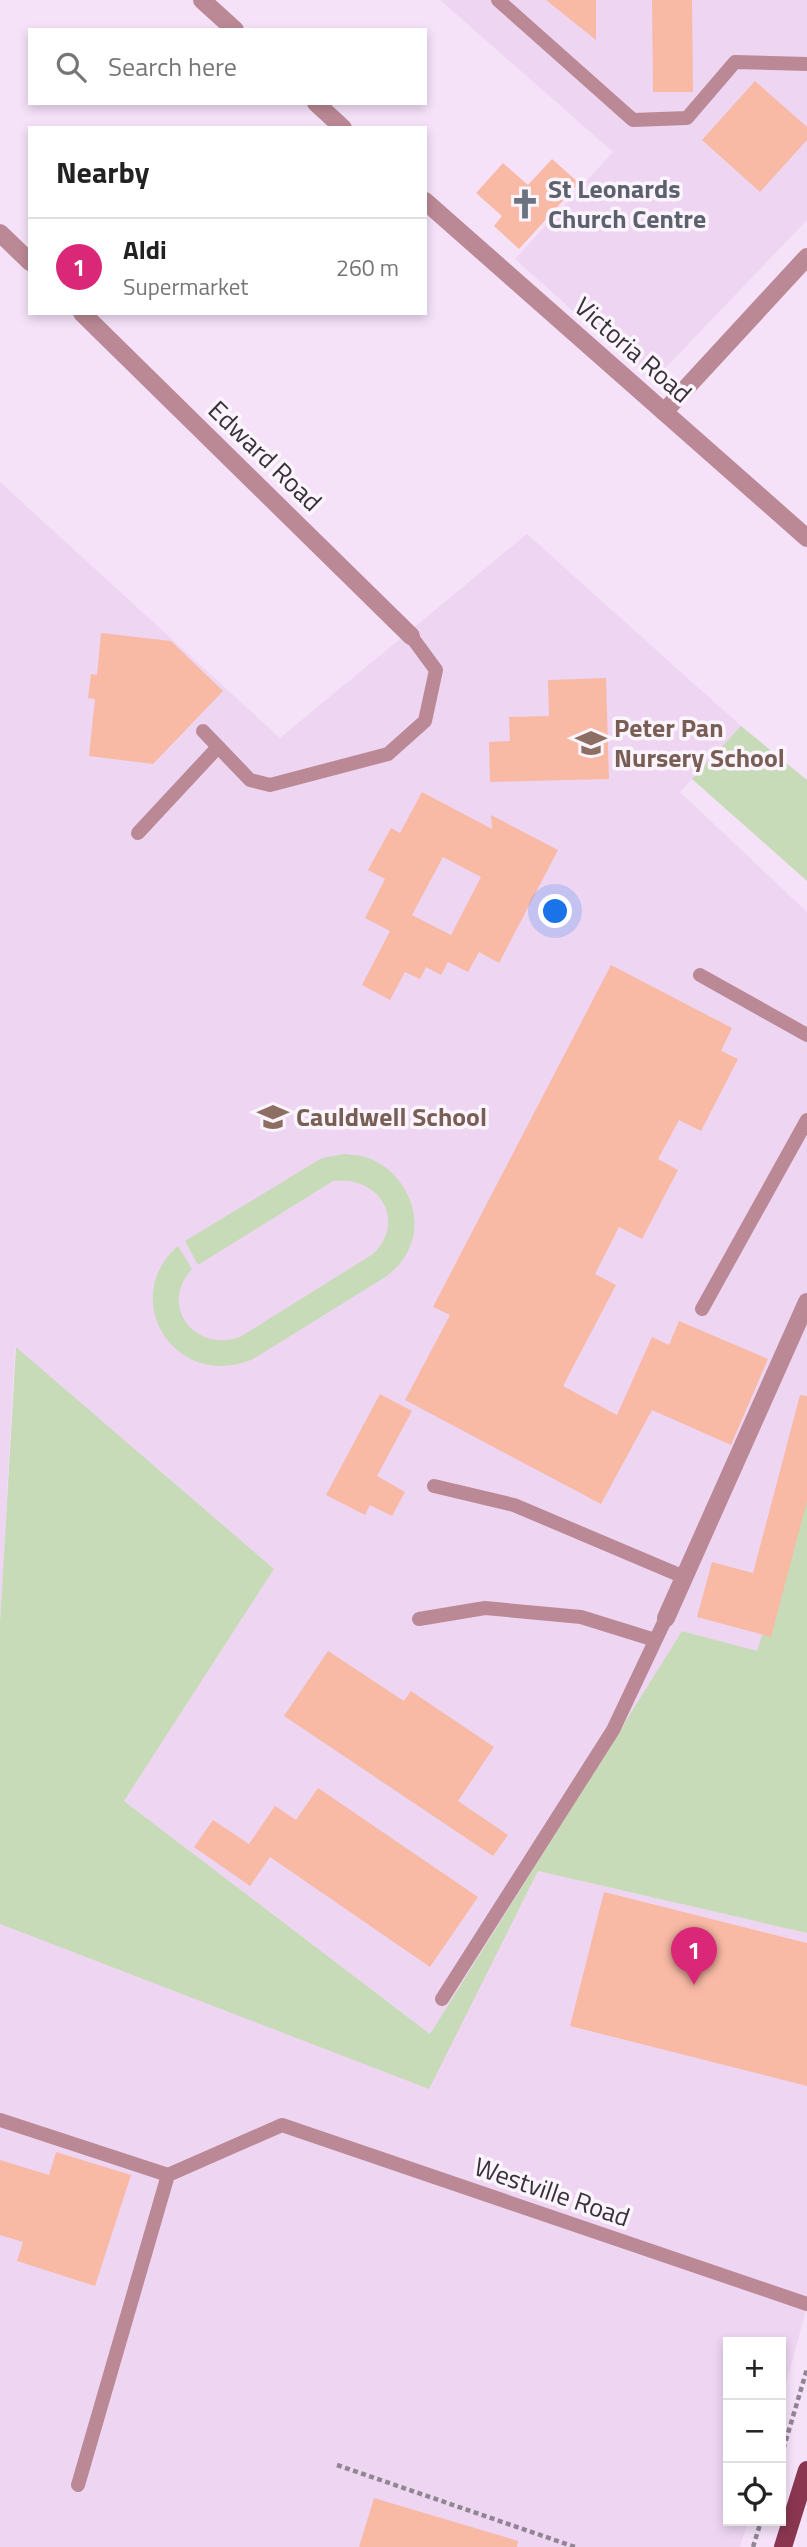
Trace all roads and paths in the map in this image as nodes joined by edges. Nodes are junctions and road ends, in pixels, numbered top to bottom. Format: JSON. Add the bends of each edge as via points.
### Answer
{"nodes":[{"id":1,"x":202,"y":0,"type":"edge"},
{"id":2,"x":498,"y":0,"type":"edge"},
{"id":3,"x":233,"y":28,"type":"edge"},
{"id":4,"x":807,"y":64,"type":"edge"},
{"id":5,"x":318,"y":105,"type":"edge"},
{"id":6,"x":341,"y":126,"type":"edge"},
{"id":7,"x":427,"y":203,"type":"edge"},
{"id":8,"x":0,"y":233,"type":"edge"},
{"id":9,"x":806,"y":259,"type":"edge"},
{"id":10,"x":28,"y":260,"type":"edge"},
{"id":11,"x":84,"y":315,"type":"edge"},
{"id":12,"x":664,"y":412,"type":"junction"},
{"id":13,"x":807,"y":538,"type":"edge"},
{"id":14,"x":411,"y":636,"type":"joint"},
{"id":15,"x":203,"y":731,"type":"dead end"},
{"id":16,"x":218,"y":747,"type":"junction"},
{"id":17,"x":138,"y":833,"type":"dead end"},
{"id":18,"x":700,"y":975,"type":"dead end"},
{"id":19,"x":807,"y":1035,"type":"edge"},
{"id":20,"x":807,"y":1121,"type":"edge"},
{"id":21,"x":807,"y":1302,"type":"edge"},
{"id":22,"x":702,"y":1310,"type":"dead end"},
{"id":23,"x":434,"y":1486,"type":"dead end"},
{"id":24,"x":684,"y":1577,"type":"junction"},
{"id":25,"x":666,"y":1618,"type":"joint"},
{"id":26,"x":419,"y":1619,"type":"dead end"},
{"id":27,"x":655,"y":1640,"type":"junction"},
{"id":28,"x":442,"y":1999,"type":"dead end"},
{"id":29,"x":0,"y":2120,"type":"edge"},
{"id":30,"x":168,"y":2175,"type":"junction"},
{"id":31,"x":807,"y":2304,"type":"edge"},
{"id":32,"x":807,"y":2369,"type":"edge"},
{"id":33,"x":786,"y":2440,"type":"edge"},
{"id":34,"x":337,"y":2465,"type":"dead end"},
{"id":35,"x":807,"y":2470,"type":"edge"},
{"id":36,"x":78,"y":2485,"type":"dead end"},
{"id":37,"x":759,"y":2526,"type":"edge"},
{"id":38,"x":575,"y":2547,"type":"edge"},
{"id":39,"x":753,"y":2547,"type":"edge"},
{"id":40,"x":783,"y":2547,"type":"edge"}],
"edges":[{"from":1,"to":3,"type":"street"},
{"from":2,"to":4,"type":"lane","via":[[634,120],[687,118],[735,62]]},
{"from":5,"to":6,"type":"street"},
{"from":7,"to":12,"type":"street","name":"Victoria Road"},
{"from":8,"to":10,"type":"street"},
{"from":9,"to":12,"type":"street"},
{"from":11,"to":14,"type":"street","name":"Edward Road"},
{"from":12,"to":13,"type":"street","name":"Victoria Road"},
{"from":14,"to":16,"type":"lane","via":[[436,670],[425,721],[388,754],[270,785],[250,780]]},
{"from":15,"to":16,"type":"lane"},
{"from":16,"to":17,"type":"lane"},
{"from":18,"to":19,"type":"lane"},
{"from":20,"to":22,"type":"lane"},
{"from":21,"to":24,"type":"street"},
{"from":23,"to":24,"type":"lane","via":[[513,1505]]},
{"from":24,"to":25,"type":"street"},
{"from":25,"to":27,"type":"lane"},
{"from":26,"to":27,"type":"lane","via":[[485,1608],[581,1618]]},
{"from":27,"to":28,"type":"lane","via":[[613,1730]]},
{"from":29,"to":30,"type":"lane"},
{"from":30,"to":31,"type":"lane","name":"Westville Road","via":[[282,2125]]},
{"from":30,"to":36,"type":"lane"},
{"from":32,"to":33,"type":"path"},
{"from":34,"to":38,"type":"path"},
{"from":35,"to":40,"type":"main road"},
{"from":37,"to":39,"type":"path"}]}
